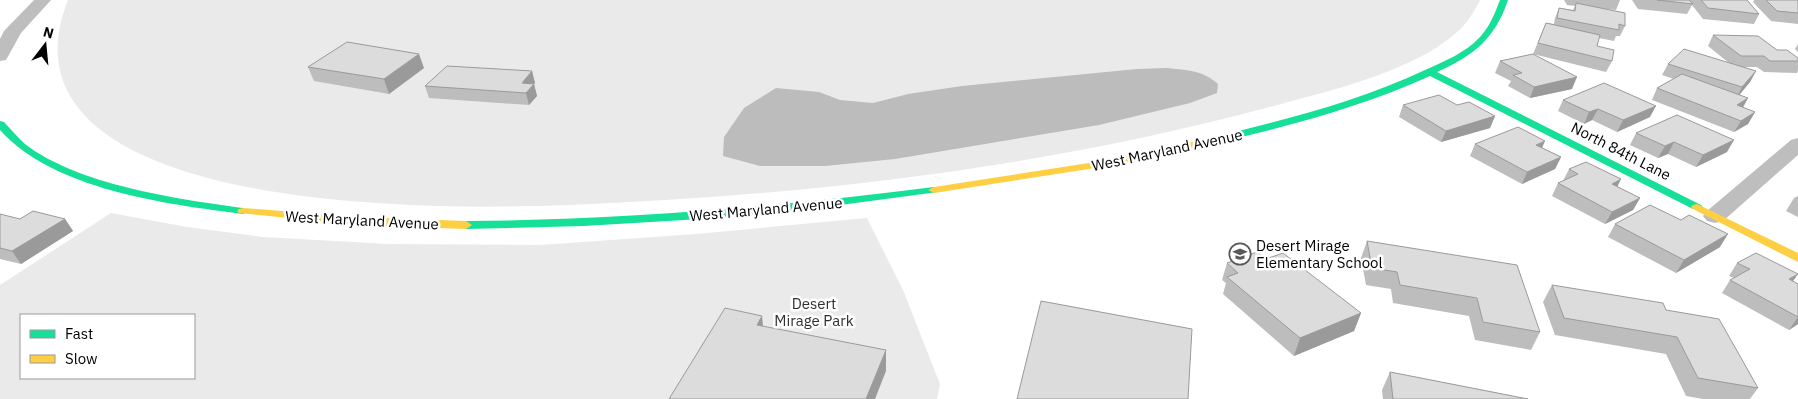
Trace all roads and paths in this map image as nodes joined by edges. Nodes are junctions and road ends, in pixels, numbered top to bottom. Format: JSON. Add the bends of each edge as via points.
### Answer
{"nodes":[{"id":1,"x":43,"y":0,"type":"edge"},
{"id":2,"x":1504,"y":0,"type":"edge"},
{"id":3,"x":0,"y":56,"type":"edge"},
{"id":4,"x":1430,"y":72,"type":"junction"},
{"id":5,"x":0,"y":124,"type":"edge"},
{"id":6,"x":1798,"y":144,"type":"edge"},
{"id":7,"x":1715,"y":216,"type":"junction"},
{"id":8,"x":1798,"y":258,"type":"edge"}],
"edges":[{"from":1,"to":3,"type":"street","via":[[13,31]]},
{"from":2,"to":4,"type":"street","name":"West Maryland Avenue","via":[[1496,22],[1478,43]]},
{"from":4,"to":5,"type":"street","name":"West Maryland Avenue","via":[[1378,95],[1323,113],[1238,136],[1086,167],[808,206],[568,224],[412,224],[286,216],[222,208],[111,186],[67,171],[25,150]]},
{"from":4,"to":7,"type":"street","name":"North 84th Lane"},
{"from":6,"to":7,"type":"street"},
{"from":7,"to":8,"type":"street","name":"North 84th Lane"}]}
